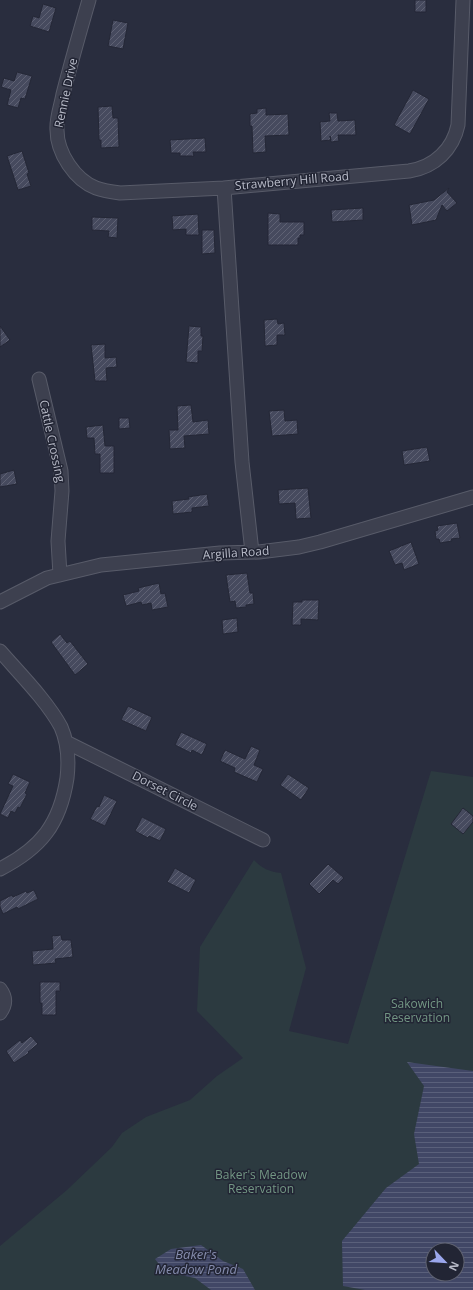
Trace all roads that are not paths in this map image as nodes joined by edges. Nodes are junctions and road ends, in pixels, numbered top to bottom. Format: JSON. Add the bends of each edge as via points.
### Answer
{"nodes":[{"id":1,"x":89,"y":0,"type":"edge"},
{"id":2,"x":463,"y":0,"type":"edge"},
{"id":3,"x":224,"y":188,"type":"junction"},
{"id":4,"x":38,"y":379,"type":"dead end"},
{"id":5,"x":473,"y":497,"type":"edge"},
{"id":6,"x":252,"y":552,"type":"junction"},
{"id":7,"x":60,"y":575,"type":"junction"},
{"id":8,"x":0,"y":602,"type":"edge"},
{"id":9,"x":0,"y":651,"type":"edge"},
{"id":10,"x":66,"y":742,"type":"junction"},
{"id":11,"x":263,"y":840,"type":"dead end"},
{"id":12,"x":0,"y":869,"type":"edge"},
{"id":13,"x":0,"y":989,"type":"edge"},
{"id":14,"x":0,"y":1013,"type":"edge"}],
"edges":[{"from":1,"to":3,"type":"street","name":"Rennie Drive","via":[[67,80],[57,130],[58,142],[70,166],[78,176],[95,187],[120,193]]},
{"from":2,"to":3,"type":"street","name":"Strawberry Hill Road","via":[[458,125],[451,145],[435,160],[426,166],[409,171]]},
{"from":3,"to":6,"type":"street","name":"Strawberry Hill Road","via":[[242,462]]},
{"from":4,"to":7,"type":"street","name":"Cattle Crossing","via":[[61,471],[58,541]]},
{"from":5,"to":6,"type":"street","name":"Argilla Road","via":[[320,542]]},
{"from":6,"to":7,"type":"street","name":"Argilla Road","via":[[101,565]]},
{"from":7,"to":8,"type":"street","name":"Argilla Road","via":[[46,578]]},
{"from":9,"to":10,"type":"street","via":[[54,715]]},
{"from":10,"to":11,"type":"street","name":"Dorset Circle"},
{"from":10,"to":12,"type":"street","via":[[68,757],[65,790],[56,820],[31,850]]},
{"from":13,"to":14,"type":"street","via":[[4,1002]]}]}
